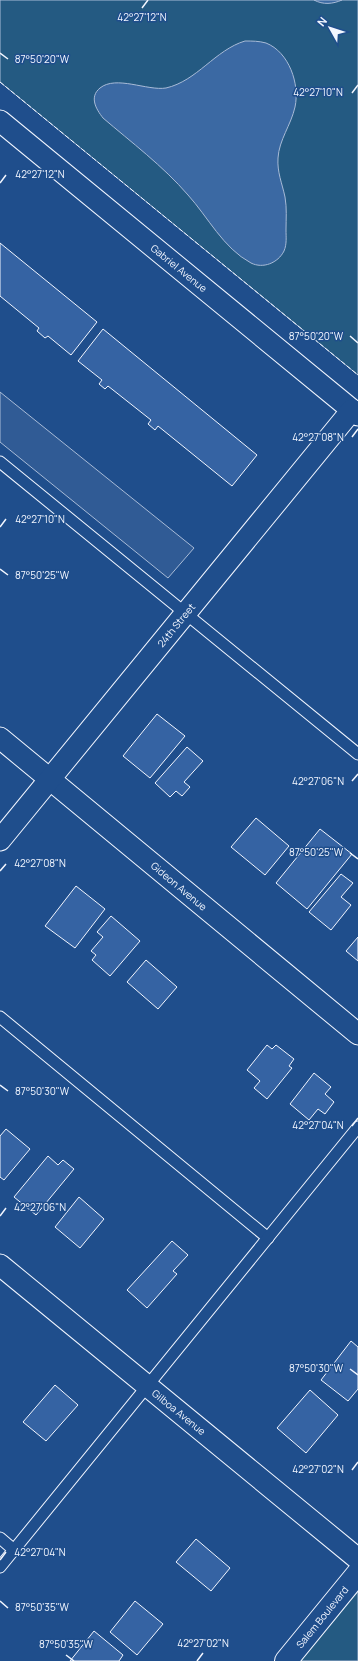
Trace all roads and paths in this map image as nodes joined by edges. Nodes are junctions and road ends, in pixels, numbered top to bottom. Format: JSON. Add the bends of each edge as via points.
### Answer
{"nodes":[{"id":1,"x":0,"y":121,"type":"edge"},
{"id":2,"x":355,"y":413,"type":"edge"},
{"id":3,"x":0,"y":462,"type":"edge"},
{"id":4,"x":186,"y":613,"type":"junction"},
{"id":5,"x":0,"y":738,"type":"edge"},
{"id":6,"x":358,"y":754,"type":"edge"},
{"id":7,"x":50,"y":779,"type":"junction"},
{"id":8,"x":0,"y":840,"type":"edge"},
{"id":9,"x":0,"y":1017,"type":"edge"},
{"id":10,"x":358,"y":1034,"type":"edge"},
{"id":11,"x":358,"y":1127,"type":"edge"},
{"id":12,"x":268,"y":1238,"type":"junction"},
{"id":13,"x":0,"y":1265,"type":"edge"},
{"id":14,"x":148,"y":1386,"type":"junction"},
{"id":15,"x":0,"y":1538,"type":"edge"},
{"id":16,"x":14,"y":1550,"type":"junction"},
{"id":17,"x":358,"y":1559,"type":"edge"},
{"id":18,"x":0,"y":1567,"type":"edge"},
{"id":19,"x":358,"y":1573,"type":"edge"},
{"id":20,"x":286,"y":1661,"type":"edge"}],
"edges":[{"from":1,"to":2,"type":"street","name":"Gabriel Avenue"},
{"from":2,"to":4,"type":"street","name":"24th Street"},
{"from":3,"to":4,"type":"lane"},
{"from":4,"to":6,"type":"lane"},
{"from":4,"to":7,"type":"street","name":"24th Street"},
{"from":5,"to":7,"type":"street","name":"Gideon Avenue"},
{"from":7,"to":8,"type":"street","name":"24th Street"},
{"from":7,"to":10,"type":"street","name":"Gideon Avenue"},
{"from":9,"to":12,"type":"lane"},
{"from":11,"to":12,"type":"lane"},
{"from":12,"to":14,"type":"lane"},
{"from":13,"to":14,"type":"street","name":"Gilboa Avenue"},
{"from":14,"to":16,"type":"lane"},
{"from":14,"to":17,"type":"street","name":"Gilboa Avenue"},
{"from":15,"to":16,"type":"lane"},
{"from":16,"to":18,"type":"lane"},
{"from":19,"to":20,"type":"street","name":"Salem Boulevard"}]}
